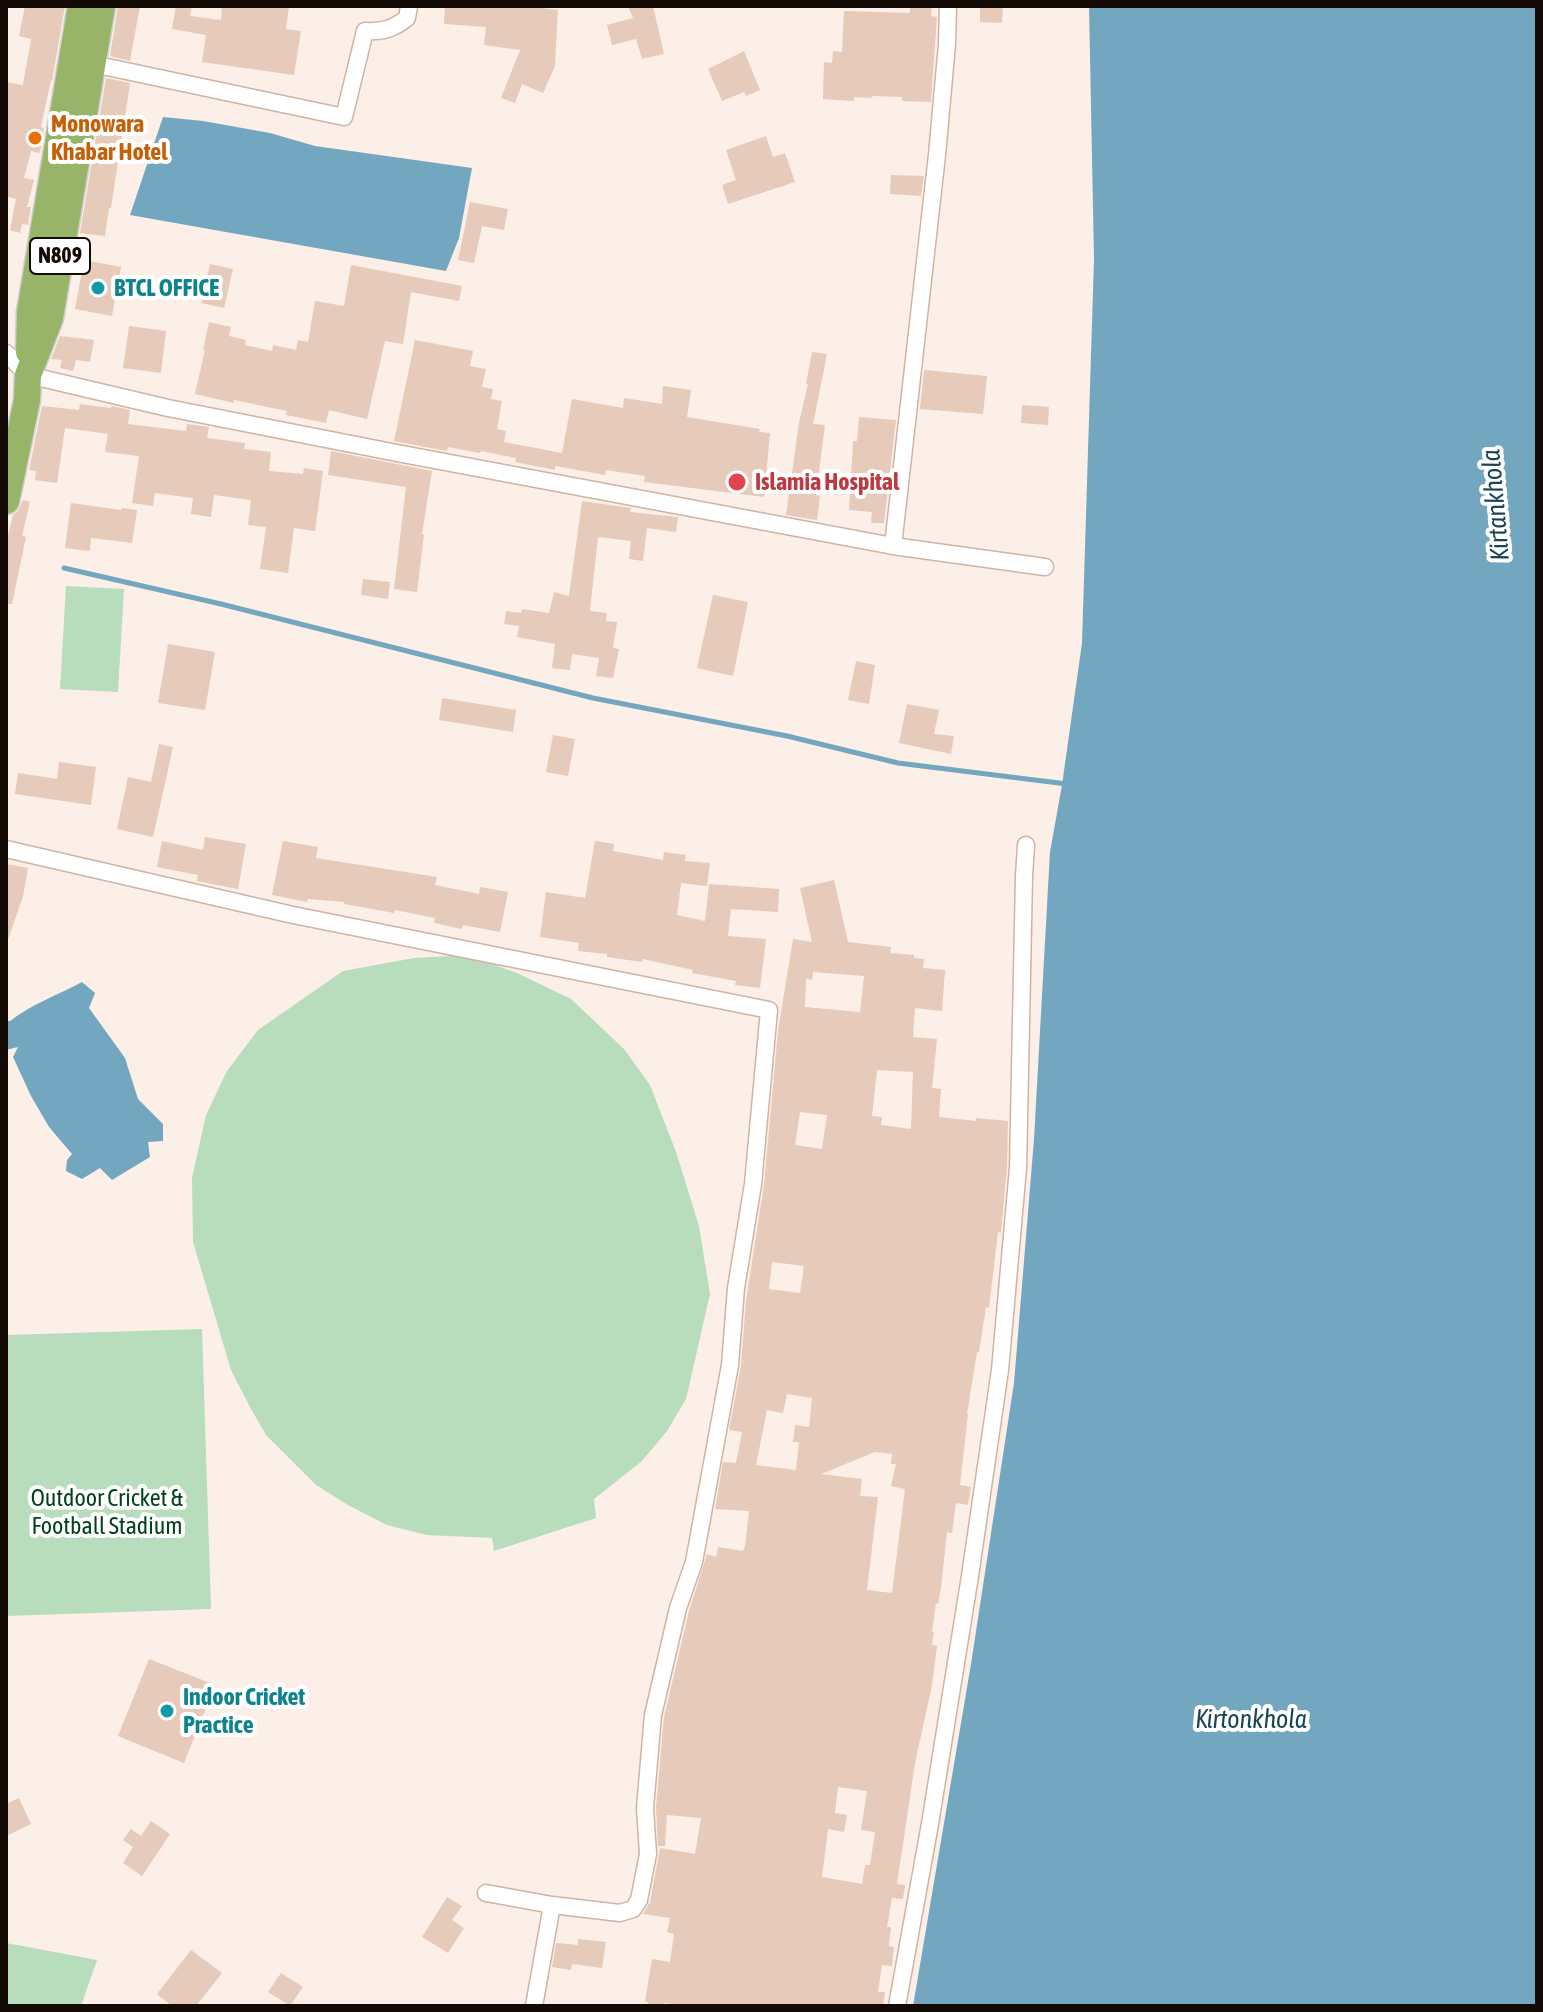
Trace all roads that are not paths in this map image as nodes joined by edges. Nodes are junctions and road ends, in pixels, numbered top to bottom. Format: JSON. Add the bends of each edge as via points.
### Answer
{"nodes":[{"id":1,"x":81,"y":6,"type":"edge"},
{"id":2,"x":102,"y":6,"type":"edge"},
{"id":3,"x":409,"y":6,"type":"edge"},
{"id":4,"x":948,"y":6,"type":"edge"},
{"id":5,"x":93,"y":64,"type":"junction"},
{"id":6,"x":6,"y":353,"type":"edge"},
{"id":7,"x":28,"y":375,"type":"junction"},
{"id":8,"x":6,"y":440,"type":"edge"},
{"id":9,"x":6,"y":501,"type":"edge"},
{"id":10,"x":893,"y":546,"type":"junction"},
{"id":11,"x":1045,"y":567,"type":"dead end"},
{"id":12,"x":1026,"y":845,"type":"dead end"},
{"id":13,"x":6,"y":849,"type":"edge"},
{"id":14,"x":486,"y":1893,"type":"dead end"},
{"id":15,"x":552,"y":1905,"type":"junction"},
{"id":16,"x":534,"y":2006,"type":"edge"},
{"id":17,"x":897,"y":2006,"type":"edge"}],
"edges":[{"from":1,"to":7,"type":"highway","number":"N809","via":[[30,312]]},
{"from":2,"to":5,"type":"highway","number":"N809"},
{"from":3,"to":5,"type":"street","via":[[407,18],[396,27],[365,31],[344,117]]},
{"from":4,"to":10,"type":"street","via":[[937,155]]},
{"from":5,"to":7,"type":"highway","number":"N809","via":[[50,318]]},
{"from":6,"to":7,"type":"street"},
{"from":7,"to":8,"type":"highway","number":"N809","via":[[15,399]]},
{"from":7,"to":9,"type":"highway","number":"N809"},
{"from":7,"to":10,"type":"street","via":[[168,408]]},
{"from":10,"to":11,"type":"street"},
{"from":12,"to":17,"type":"street","via":[[1018,1168],[1000,1370]]},
{"from":13,"to":15,"type":"street","via":[[293,915],[769,1010],[730,1365],[694,1562],[651,1727],[645,1808],[648,1854],[639,1900],[633,1909],[620,1913]]},
{"from":14,"to":15,"type":"street"},
{"from":15,"to":16,"type":"street"}]}
